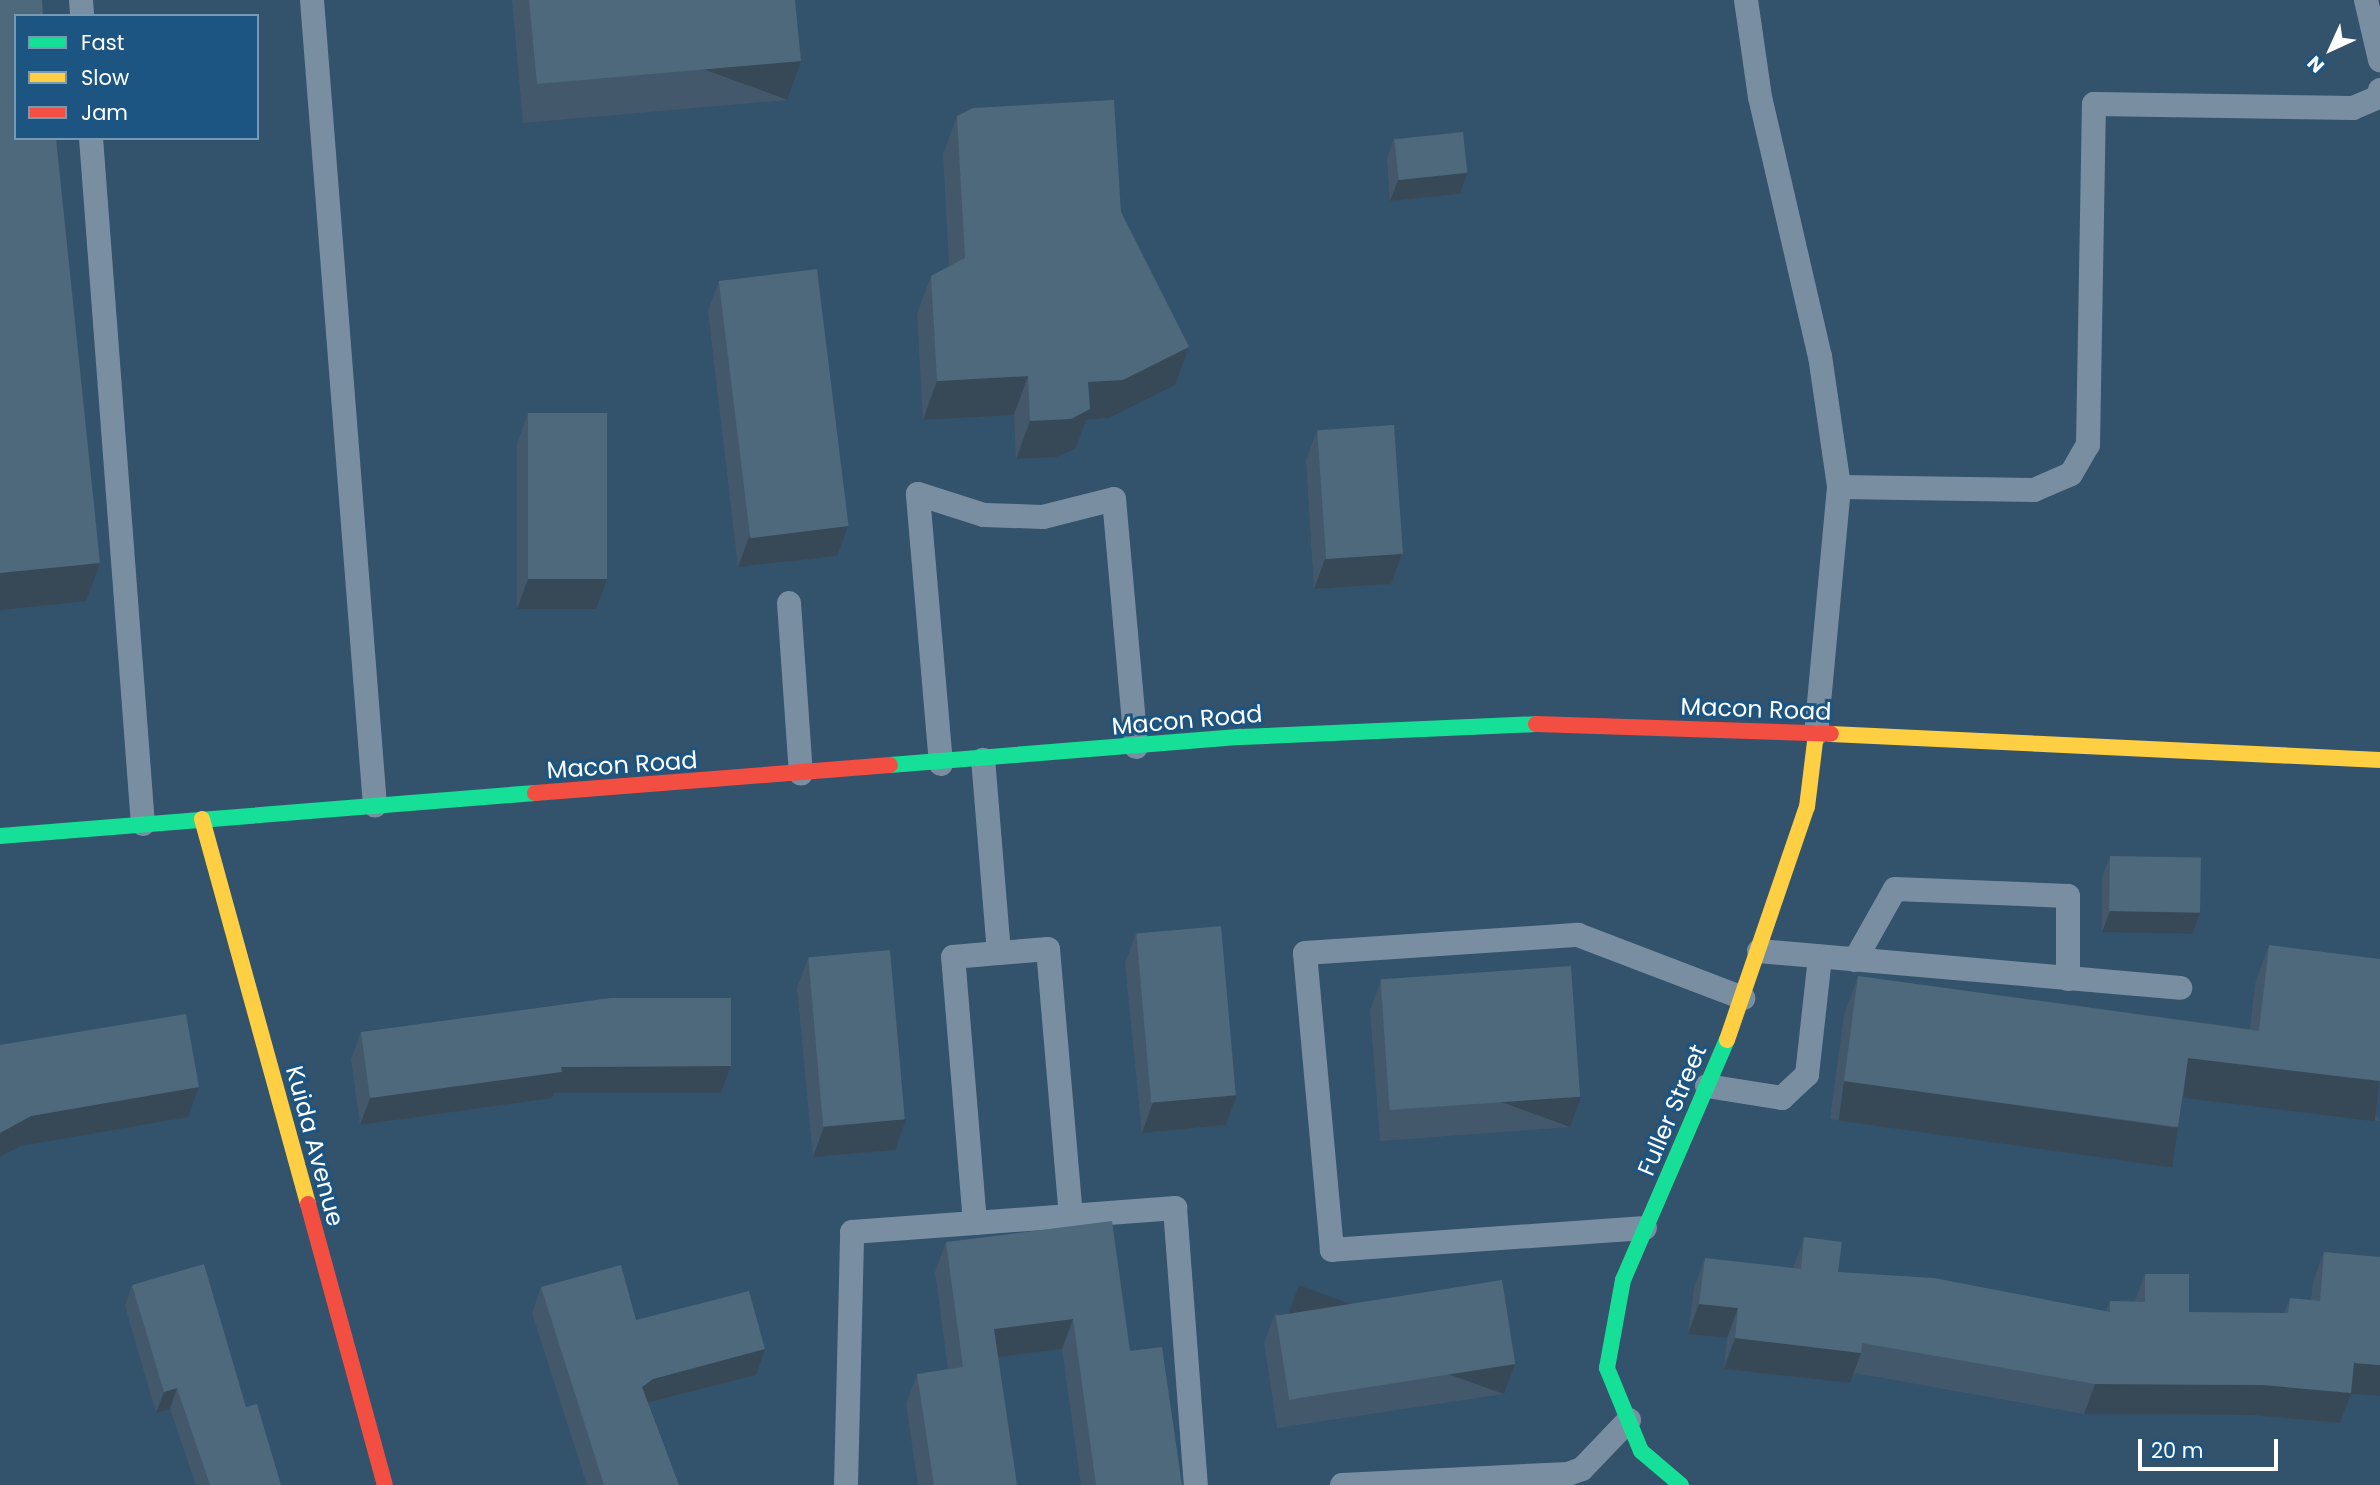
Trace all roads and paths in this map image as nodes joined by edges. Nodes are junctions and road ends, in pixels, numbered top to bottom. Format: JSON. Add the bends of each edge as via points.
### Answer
{"nodes":[{"id":1,"x":312,"y":0,"type":"edge"},
{"id":2,"x":1746,"y":0,"type":"edge"},
{"id":3,"x":2366,"y":0,"type":"edge"},
{"id":4,"x":2380,"y":60,"type":"edge"},
{"id":5,"x":2380,"y":90,"type":"edge"},
{"id":6,"x":91,"y":140,"type":"edge"},
{"id":7,"x":1839,"y":487,"type":"junction"},
{"id":8,"x":789,"y":603,"type":"dead end"},
{"id":9,"x":1816,"y":734,"type":"junction"},
{"id":10,"x":1136,"y":747,"type":"junction"},
{"id":11,"x":982,"y":760,"type":"junction"},
{"id":12,"x":2380,"y":760,"type":"edge"},
{"id":13,"x":941,"y":764,"type":"junction"},
{"id":14,"x":801,"y":774,"type":"junction"},
{"id":15,"x":375,"y":806,"type":"junction"},
{"id":16,"x":202,"y":819,"type":"junction"},
{"id":17,"x":143,"y":824,"type":"junction"},
{"id":18,"x":0,"y":836,"type":"edge"},
{"id":19,"x":1759,"y":951,"type":"junction"},
{"id":20,"x":999,"y":953,"type":"junction"},
{"id":21,"x":1820,"y":957,"type":"junction"},
{"id":22,"x":1855,"y":960,"type":"junction"},
{"id":23,"x":2068,"y":979,"type":"junction"},
{"id":24,"x":2180,"y":988,"type":"dead end"},
{"id":25,"x":1744,"y":998,"type":"junction"},
{"id":26,"x":1707,"y":1086,"type":"junction"},
{"id":27,"x":1071,"y":1216,"type":"junction"},
{"id":28,"x":975,"y":1223,"type":"junction"},
{"id":29,"x":1645,"y":1228,"type":"junction"},
{"id":30,"x":1629,"y":1420,"type":"junction"},
{"id":31,"x":1440,"y":1483,"type":"edge"},
{"id":32,"x":385,"y":1485,"type":"edge"},
{"id":33,"x":846,"y":1485,"type":"edge"},
{"id":34,"x":1196,"y":1485,"type":"edge"},
{"id":35,"x":1342,"y":1485,"type":"edge"},
{"id":36,"x":1681,"y":1485,"type":"edge"}],
"edges":[{"from":1,"to":15,"type":"lane"},
{"from":2,"to":7,"type":"lane","via":[[1760,97],[1820,356]]},
{"from":3,"to":4,"type":"lane"},
{"from":5,"to":7,"type":"lane","via":[[2379,97],[2353,108],[2094,104],[2088,445],[2071,474],[2034,490]]},
{"from":6,"to":17,"type":"lane"},
{"from":7,"to":9,"type":"lane"},
{"from":8,"to":14,"type":"lane"},
{"from":9,"to":10,"type":"main road","name":"Macon Road","via":[[1591,722]]},
{"from":9,"to":12,"type":"main road","name":"Macon Road","via":[[2219,747]]},
{"from":9,"to":19,"type":"main road","name":"Fuller Street","via":[[1807,807]]},
{"from":10,"to":11,"type":"main road","name":"Macon Road"},
{"from":10,"to":13,"type":"lane","via":[[1114,499],[1043,517],[984,515],[918,494]]},
{"from":11,"to":13,"type":"main road","name":"Macon Road"},
{"from":11,"to":20,"type":"lane"},
{"from":13,"to":14,"type":"main road","name":"Macon Road"},
{"from":14,"to":15,"type":"main road","name":"Macon Road"},
{"from":15,"to":16,"type":"main road","name":"Macon Road"},
{"from":16,"to":17,"type":"main road","name":"Macon Road"},
{"from":16,"to":32,"type":"main road","name":"Kuida Avenue"},
{"from":17,"to":18,"type":"main road","name":"Macon Road"},
{"from":19,"to":21,"type":"lane"},
{"from":19,"to":25,"type":"main road","name":"Fuller Street"},
{"from":20,"to":27,"type":"lane","via":[[1048,949]]},
{"from":20,"to":28,"type":"lane","via":[[953,957]]},
{"from":21,"to":22,"type":"lane"},
{"from":21,"to":26,"type":"lane","via":[[1807,1075],[1782,1098]]},
{"from":22,"to":23,"type":"lane"},
{"from":22,"to":23,"type":"lane","via":[[1895,889],[2068,895]]},
{"from":23,"to":24,"type":"lane"},
{"from":25,"to":26,"type":"main road","name":"Fuller Street"},
{"from":25,"to":29,"type":"lane","via":[[1578,936],[1305,953],[1332,1250]]},
{"from":26,"to":29,"type":"main road","name":"Fuller Street"},
{"from":27,"to":28,"type":"lane"},
{"from":27,"to":34,"type":"lane","via":[[1175,1208]]},
{"from":28,"to":33,"type":"lane","via":[[852,1232]]},
{"from":29,"to":30,"type":"main road","name":"Fuller Street","via":[[1623,1280],[1607,1368]]},
{"from":30,"to":31,"type":"lane","via":[[1582,1469],[1568,1474]]},
{"from":30,"to":36,"type":"main road","name":"Fuller Street","via":[[1641,1451]]},
{"from":31,"to":35,"type":"lane"}]}
